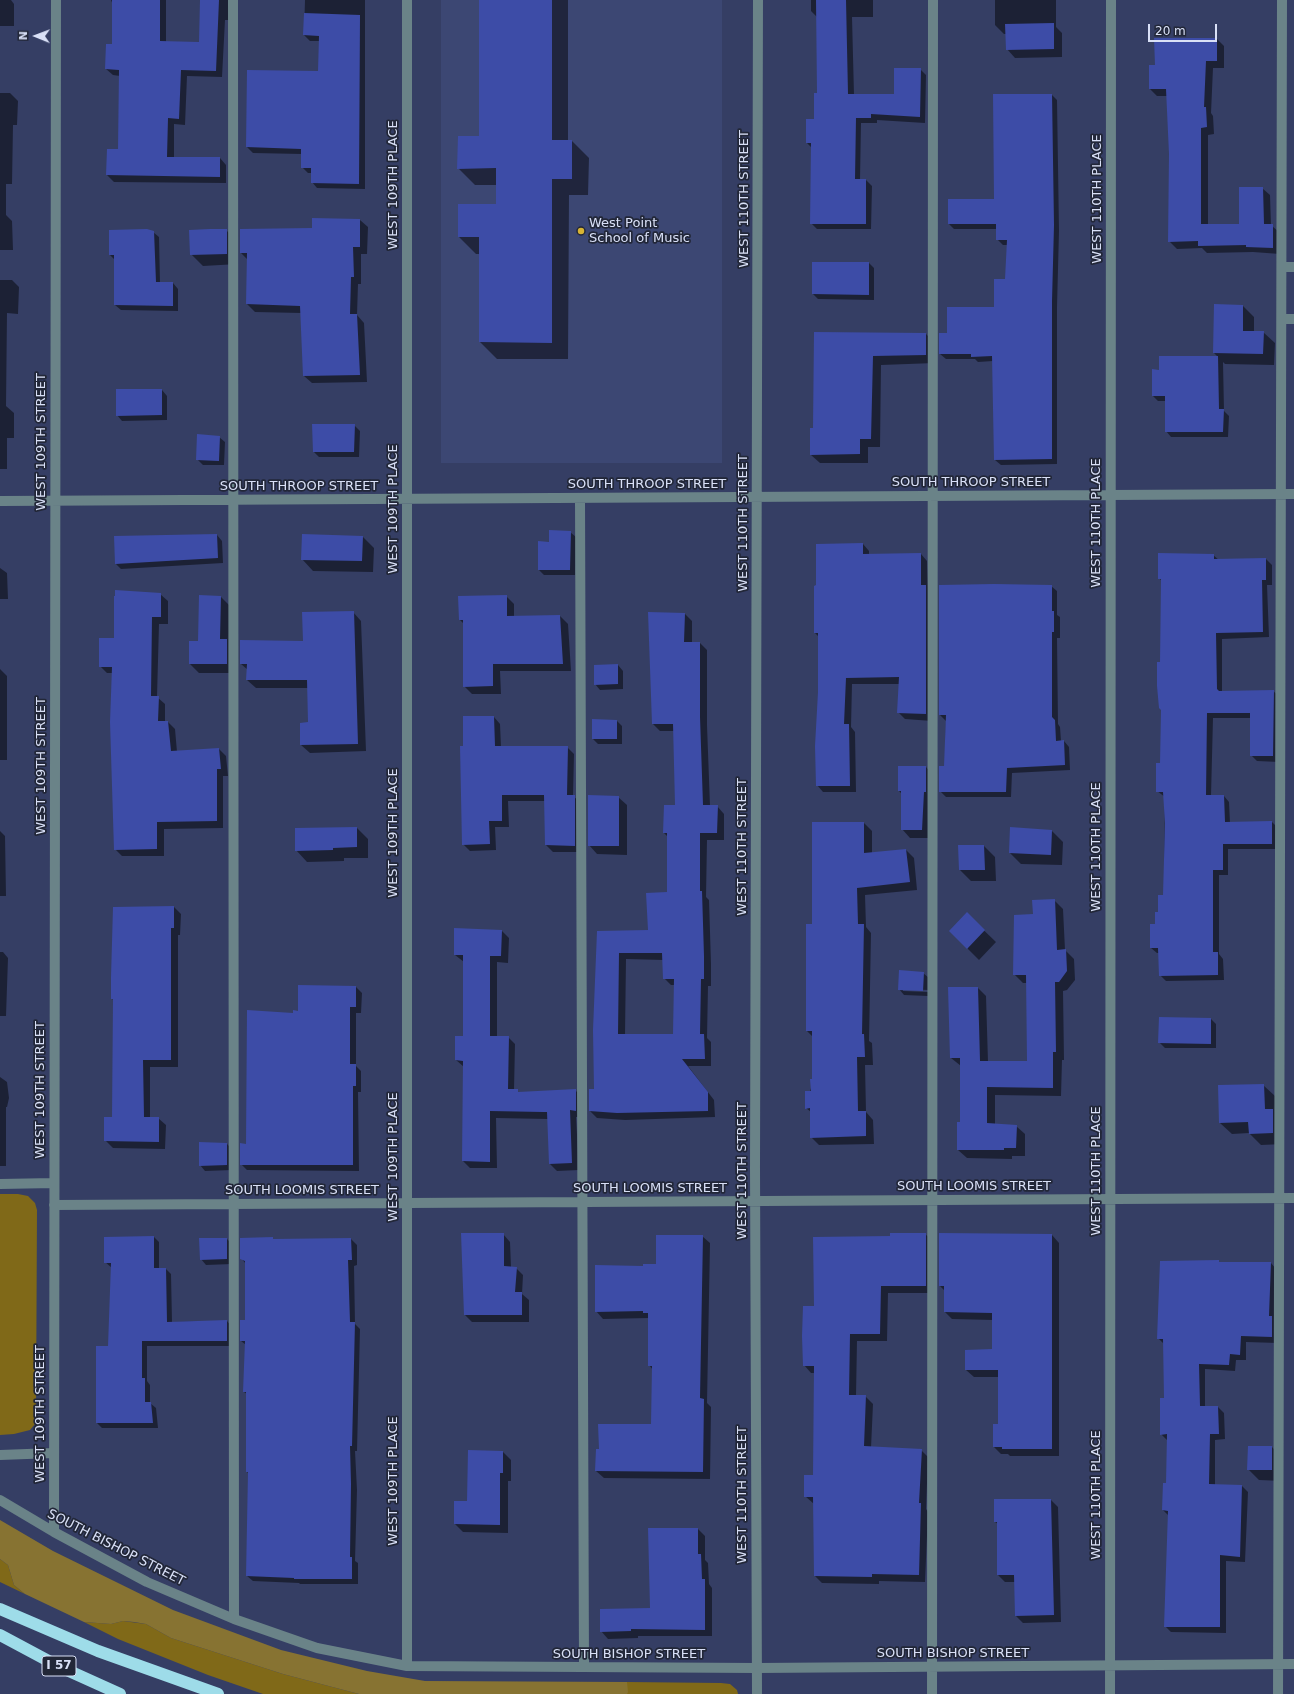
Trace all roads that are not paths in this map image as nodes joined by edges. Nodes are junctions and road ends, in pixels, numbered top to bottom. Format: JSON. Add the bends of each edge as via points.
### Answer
{"nodes":[{"id":1,"x":56,"y":0,"type":"edge"},
{"id":2,"x":232,"y":0,"type":"edge"},
{"id":3,"x":407,"y":0,"type":"edge"},
{"id":4,"x":758,"y":0,"type":"edge"},
{"id":5,"x":932,"y":0,"type":"edge"},
{"id":6,"x":1111,"y":0,"type":"edge"},
{"id":7,"x":1282,"y":0,"type":"edge"},
{"id":8,"x":1282,"y":267,"type":"junction"},
{"id":9,"x":1294,"y":267,"type":"edge"},
{"id":10,"x":1282,"y":319,"type":"junction"},
{"id":11,"x":1294,"y":319,"type":"edge"},
{"id":12,"x":1281,"y":494,"type":"junction"},
{"id":13,"x":1294,"y":494,"type":"edge"},
{"id":14,"x":1111,"y":495,"type":"junction"},
{"id":15,"x":932,"y":496,"type":"junction"},
{"id":16,"x":757,"y":497,"type":"junction"},
{"id":17,"x":580,"y":498,"type":"junction"},
{"id":18,"x":407,"y":499,"type":"junction"},
{"id":19,"x":233,"y":500,"type":"junction"},
{"id":20,"x":0,"y":501,"type":"edge"},
{"id":21,"x":55,"y":501,"type":"junction"},
{"id":22,"x":54,"y":1183,"type":"junction"},
{"id":23,"x":0,"y":1184,"type":"edge"},
{"id":24,"x":1279,"y":1198,"type":"junction"},
{"id":25,"x":1294,"y":1198,"type":"edge"},
{"id":26,"x":1110,"y":1199,"type":"junction"},
{"id":27,"x":932,"y":1200,"type":"junction"},
{"id":28,"x":756,"y":1201,"type":"junction"},
{"id":29,"x":582,"y":1202,"type":"junction"},
{"id":30,"x":407,"y":1203,"type":"junction"},
{"id":31,"x":234,"y":1204,"type":"junction"},
{"id":32,"x":54,"y":1205,"type":"junction"},
{"id":33,"x":54,"y":1453,"type":"junction"},
{"id":34,"x":0,"y":1455,"type":"edge"},
{"id":35,"x":0,"y":1500,"type":"edge"},
{"id":36,"x":54,"y":1532,"type":"junction"},
{"id":37,"x":0,"y":1609,"type":"edge"},
{"id":38,"x":234,"y":1619,"type":"junction"},
{"id":39,"x":0,"y":1635,"type":"edge"},
{"id":40,"x":1294,"y":1664,"type":"edge"},
{"id":41,"x":1278,"y":1665,"type":"junction"},
{"id":42,"x":407,"y":1666,"type":"junction"},
{"id":43,"x":1110,"y":1666,"type":"junction"},
{"id":44,"x":584,"y":1667,"type":"junction"},
{"id":45,"x":932,"y":1667,"type":"junction"},
{"id":46,"x":757,"y":1668,"type":"junction"},
{"id":47,"x":120,"y":1694,"type":"edge"},
{"id":48,"x":218,"y":1694,"type":"edge"},
{"id":49,"x":757,"y":1694,"type":"edge"},
{"id":50,"x":932,"y":1694,"type":"edge"},
{"id":51,"x":1110,"y":1694,"type":"edge"},
{"id":52,"x":1278,"y":1694,"type":"edge"}],
"edges":[{"from":1,"to":21,"type":"street","name":"WEST 109TH STREET"},
{"from":2,"to":19,"type":"street"},
{"from":3,"to":18,"type":"street","name":"WEST 109TH PLACE"},
{"from":4,"to":16,"type":"street","name":"WEST 110TH STREET"},
{"from":5,"to":15,"type":"street"},
{"from":6,"to":14,"type":"street","name":"WEST 110TH PLACE"},
{"from":7,"to":8,"type":"street"},
{"from":8,"to":9,"type":"street"},
{"from":8,"to":10,"type":"street"},
{"from":10,"to":11,"type":"street"},
{"from":10,"to":12,"type":"street"},
{"from":12,"to":13,"type":"street","name":"SOUTH THROOP STREET"},
{"from":12,"to":14,"type":"street","name":"SOUTH THROOP STREET"},
{"from":12,"to":24,"type":"street"},
{"from":14,"to":15,"type":"street","name":"SOUTH THROOP STREET"},
{"from":14,"to":26,"type":"street","name":"WEST 110TH PLACE"},
{"from":15,"to":16,"type":"street","name":"SOUTH THROOP STREET"},
{"from":15,"to":27,"type":"street"},
{"from":16,"to":17,"type":"street","name":"SOUTH THROOP STREET"},
{"from":16,"to":28,"type":"street","name":"WEST 110TH STREET"},
{"from":17,"to":18,"type":"street","name":"SOUTH THROOP STREET"},
{"from":17,"to":29,"type":"street"},
{"from":18,"to":19,"type":"street","name":"SOUTH THROOP STREET"},
{"from":18,"to":30,"type":"street","name":"WEST 109TH PLACE"},
{"from":19,"to":21,"type":"street","name":"SOUTH THROOP STREET"},
{"from":19,"to":31,"type":"street"},
{"from":20,"to":21,"type":"street","name":"SOUTH THROOP STREET"},
{"from":21,"to":22,"type":"street","name":"WEST 109TH STREET"},
{"from":22,"to":23,"type":"street"},
{"from":22,"to":32,"type":"street","name":"WEST 109TH STREET"},
{"from":24,"to":25,"type":"street","name":"SOUTH LOOMIS STREET"},
{"from":24,"to":26,"type":"street","name":"SOUTH LOOMIS STREET"},
{"from":24,"to":41,"type":"street"},
{"from":26,"to":27,"type":"street","name":"SOUTH LOOMIS STREET"},
{"from":26,"to":43,"type":"street","name":"WEST 110TH PLACE"},
{"from":27,"to":28,"type":"street","name":"SOUTH LOOMIS STREET"},
{"from":27,"to":45,"type":"street"},
{"from":28,"to":29,"type":"street","name":"SOUTH LOOMIS STREET"},
{"from":28,"to":46,"type":"street","name":"WEST 110TH STREET"},
{"from":29,"to":30,"type":"street","name":"SOUTH LOOMIS STREET"},
{"from":29,"to":44,"type":"street"},
{"from":30,"to":31,"type":"street","name":"SOUTH LOOMIS STREET"},
{"from":30,"to":42,"type":"street","name":"WEST 109TH PLACE"},
{"from":31,"to":32,"type":"street","name":"SOUTH LOOMIS STREET"},
{"from":31,"to":38,"type":"street"},
{"from":32,"to":33,"type":"street","name":"WEST 109TH STREET"},
{"from":33,"to":34,"type":"street"},
{"from":33,"to":36,"type":"street","name":"WEST 109TH STREET"},
{"from":35,"to":36,"type":"street","name":"SOUTH BISHOP STREET"},
{"from":36,"to":38,"type":"street","name":"SOUTH BISHOP STREET","via":[[147,1582]]},
{"from":37,"to":48,"type":"highway","via":[[98,1651]]},
{"from":38,"to":42,"type":"street","name":"SOUTH BISHOP STREET","via":[[317,1648]]},
{"from":39,"to":47,"type":"highway","number":"I 57","via":[[58,1666]]},
{"from":40,"to":41,"type":"street","name":"SOUTH BISHOP STREET"},
{"from":41,"to":43,"type":"street","name":"SOUTH BISHOP STREET"},
{"from":41,"to":52,"type":"street"},
{"from":42,"to":44,"type":"street","name":"SOUTH BISHOP STREET"},
{"from":43,"to":45,"type":"street","name":"SOUTH BISHOP STREET"},
{"from":43,"to":51,"type":"street","name":"WEST 110TH PLACE"},
{"from":44,"to":46,"type":"street","name":"SOUTH BISHOP STREET"},
{"from":45,"to":46,"type":"street","name":"SOUTH BISHOP STREET"},
{"from":45,"to":50,"type":"street"},
{"from":46,"to":49,"type":"street","name":"WEST 110TH STREET"}]}
